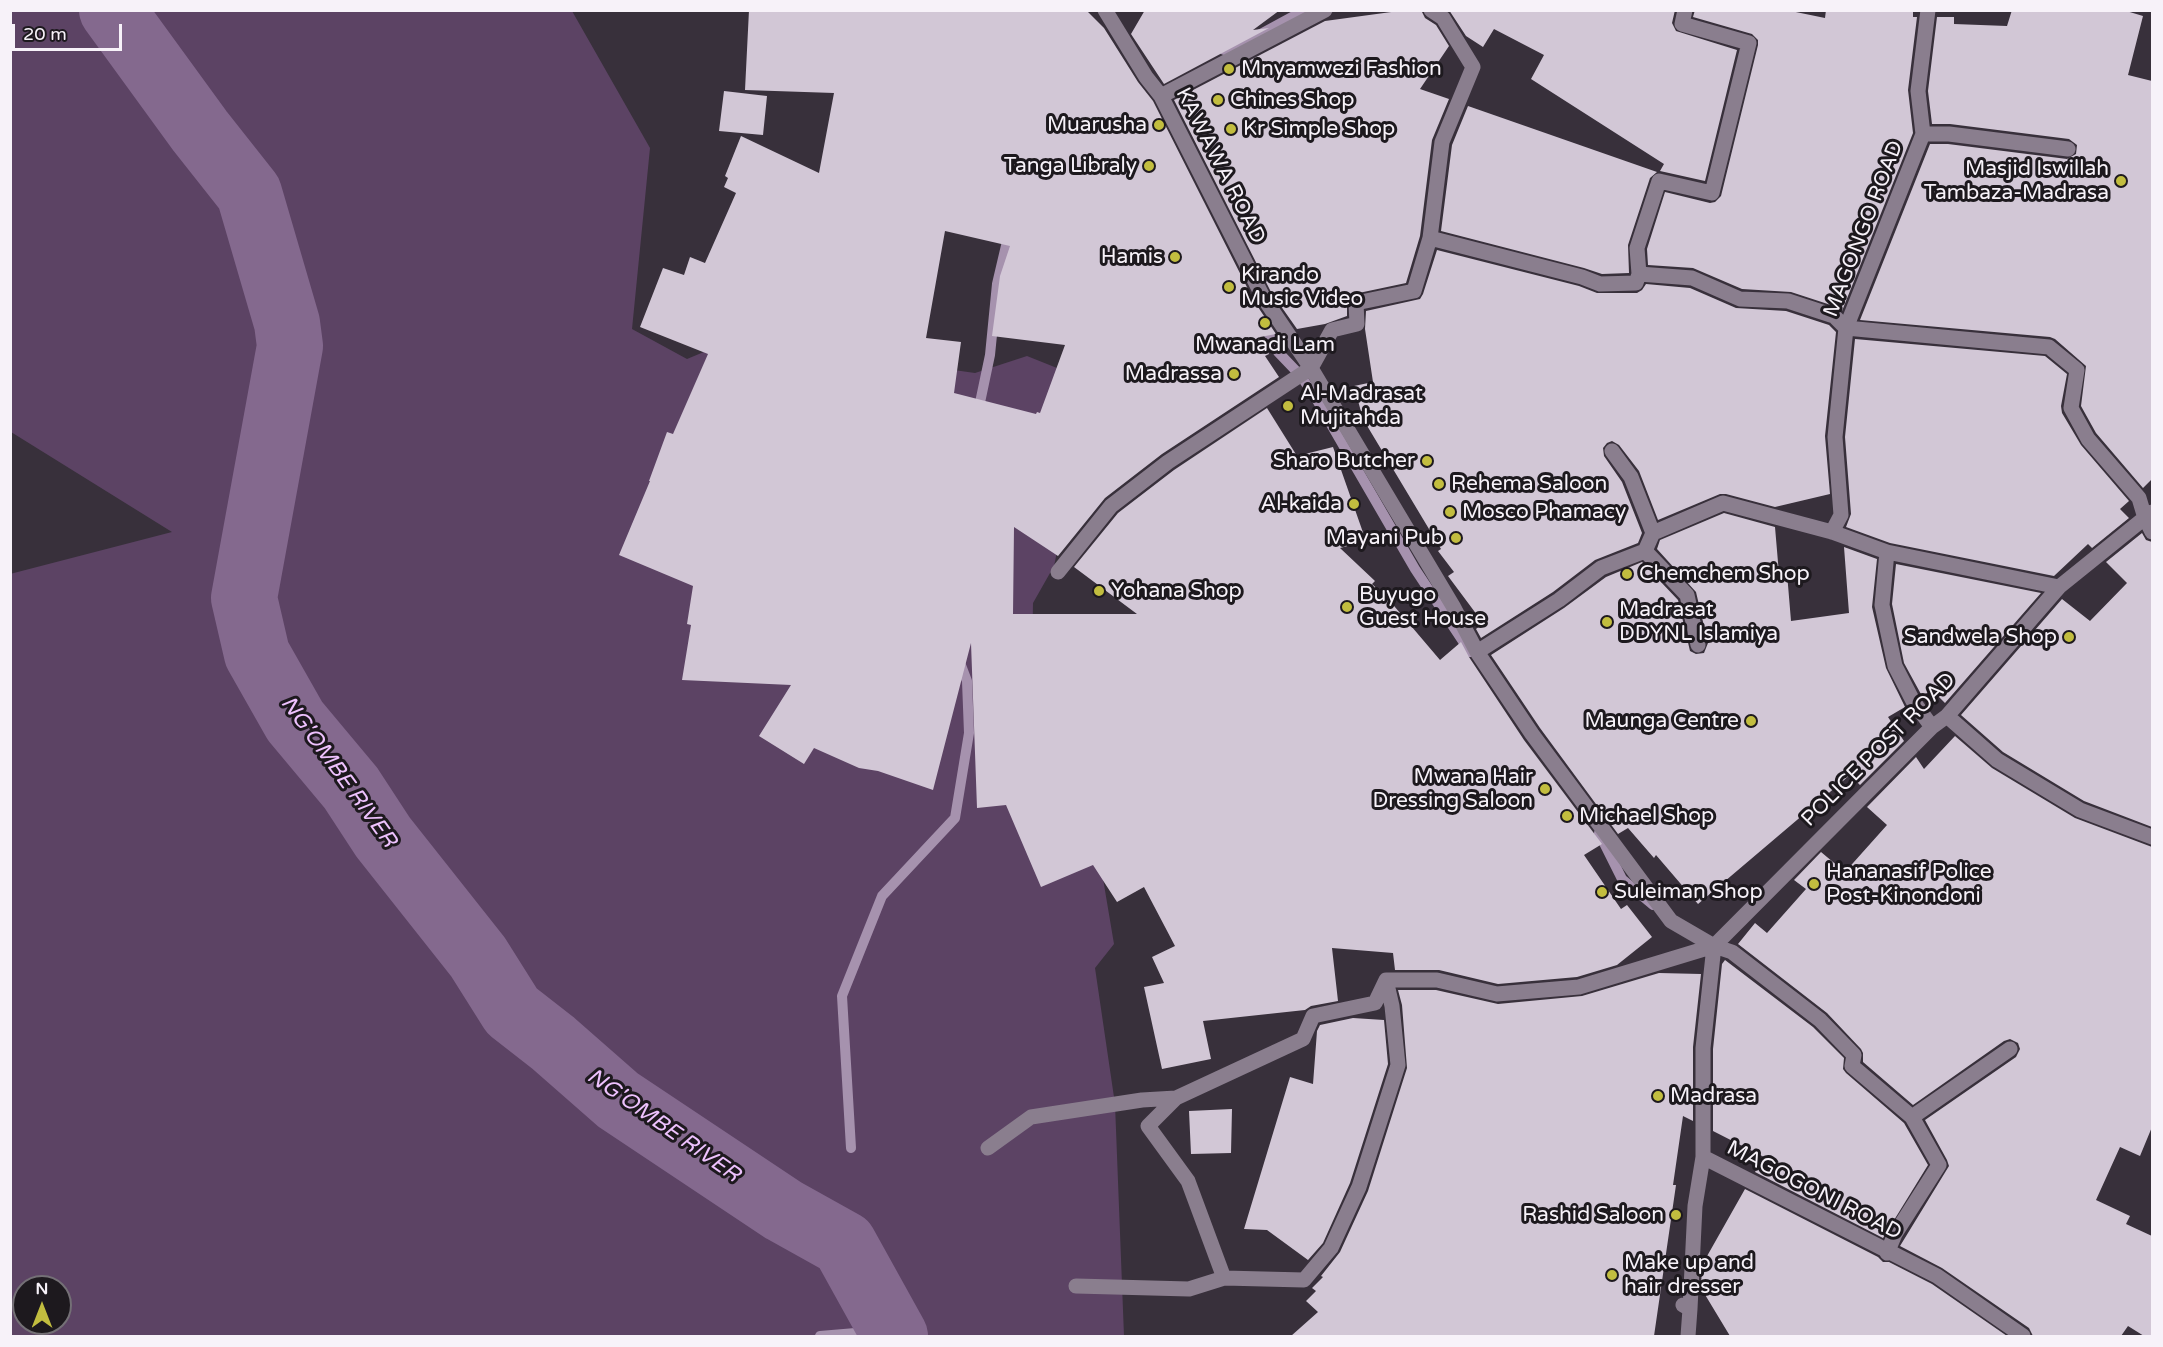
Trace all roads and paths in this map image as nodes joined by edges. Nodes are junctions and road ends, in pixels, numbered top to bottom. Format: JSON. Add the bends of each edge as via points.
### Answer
{"nodes":[{"id":1,"x":1105,"y":10,"type":"edge"},
{"id":2,"x":1325,"y":10,"type":"edge"},
{"id":3,"x":1431,"y":10,"type":"edge"},
{"id":4,"x":1685,"y":10,"type":"edge"},
{"id":5,"x":1928,"y":10,"type":"edge"},
{"id":6,"x":1161,"y":96,"type":"junction"},
{"id":7,"x":1923,"y":134,"type":"junction"},
{"id":8,"x":2068,"y":149,"type":"dead end"},
{"id":9,"x":1430,"y":238,"type":"junction"},
{"id":10,"x":1639,"y":274,"type":"junction"},
{"id":11,"x":1846,"y":328,"type":"junction"},
{"id":12,"x":1311,"y":368,"type":"junction"},
{"id":13,"x":1612,"y":451,"type":"dead end"},
{"id":14,"x":2150,"y":521,"type":"edge"},
{"id":15,"x":1832,"y":532,"type":"junction"},
{"id":16,"x":1653,"y":533,"type":"junction"},
{"id":17,"x":1646,"y":550,"type":"junction"},
{"id":18,"x":1887,"y":552,"type":"junction"},
{"id":19,"x":1058,"y":572,"type":"dead end"},
{"id":20,"x":2059,"y":587,"type":"junction"},
{"id":21,"x":1698,"y":645,"type":"dead end"},
{"id":22,"x":1478,"y":652,"type":"junction"},
{"id":23,"x":1947,"y":716,"type":"junction"},
{"id":24,"x":1932,"y":726,"type":"junction"},
{"id":25,"x":2152,"y":837,"type":"edge"},
{"id":26,"x":1714,"y":946,"type":"junction"},
{"id":27,"x":1386,"y":980,"type":"junction"},
{"id":28,"x":2010,"y":1049,"type":"dead end"},
{"id":29,"x":1176,"y":1098,"type":"junction"},
{"id":30,"x":1912,"y":1117,"type":"junction"},
{"id":31,"x":988,"y":1148,"type":"dead end"},
{"id":32,"x":1703,"y":1157,"type":"junction"},
{"id":33,"x":1887,"y":1253,"type":"junction"},
{"id":34,"x":1224,"y":1278,"type":"junction"},
{"id":35,"x":1076,"y":1286,"type":"dead end"},
{"id":36,"x":1688,"y":1336,"type":"edge"},
{"id":37,"x":2023,"y":1336,"type":"edge"}],
"edges":[{"from":1,"to":6,"type":"street","name":"KAWAWA ROAD"},
{"from":2,"to":6,"type":"street"},
{"from":3,"to":9,"type":"street","via":[[1443,18],[1473,67],[1442,142]]},
{"from":4,"to":10,"type":"street","via":[[1683,24],[1749,43],[1712,193],[1659,181],[1637,248]]},
{"from":5,"to":7,"type":"street","name":"MAGONGO ROAD","via":[[1918,91]]},
{"from":6,"to":12,"type":"street","name":"KAWAWA ROAD","via":[[1263,297]]},
{"from":7,"to":8,"type":"street"},
{"from":7,"to":11,"type":"street","name":"MAGONGO ROAD"},
{"from":9,"to":10,"type":"street","via":[[1600,284],[1636,283]]},
{"from":9,"to":12,"type":"street","via":[[1414,291],[1356,303],[1357,324],[1332,330]]},
{"from":10,"to":11,"type":"street","via":[[1692,278],[1740,299],[1788,301],[1834,316]]},
{"from":11,"to":14,"type":"street","via":[[2049,347],[2077,370],[2071,408],[2088,440],[2139,498]]},
{"from":11,"to":15,"type":"street","name":"MAGONGO ROAD","via":[[1835,437],[1841,515]]},
{"from":12,"to":19,"type":"street","via":[[1168,462],[1111,506]]},
{"from":12,"to":22,"type":"street","name":"KAWAWA ROAD"},
{"from":13,"to":16,"type":"street","via":[[1631,477]]},
{"from":14,"to":20,"type":"street","name":"POLICE POST ROAD"},
{"from":15,"to":16,"type":"street","via":[[1723,503]]},
{"from":15,"to":18,"type":"street"},
{"from":16,"to":17,"type":"street"},
{"from":17,"to":21,"type":"street","via":[[1687,596]]},
{"from":17,"to":22,"type":"street","via":[[1601,568]]},
{"from":18,"to":20,"type":"street"},
{"from":18,"to":24,"type":"street","via":[[1882,604],[1895,666],[1913,701]]},
{"from":20,"to":23,"type":"street","name":"POLICE POST ROAD"},
{"from":22,"to":26,"type":"street","name":"KAWAWA ROAD","via":[[1532,734],[1671,921]]},
{"from":23,"to":24,"type":"street","name":"POLICE POST ROAD"},
{"from":23,"to":25,"type":"street","via":[[1997,760],[2080,810]]},
{"from":24,"to":26,"type":"street","name":"POLICE POST ROAD"},
{"from":26,"to":27,"type":"street","via":[[1579,987],[1497,994],[1437,980]]},
{"from":26,"to":30,"type":"street","name":"KAWAWA ROAD","via":[[1732,952],[1820,1020],[1854,1055],[1852,1066]]},
{"from":26,"to":32,"type":"street","name":"MAGOGONI ROAD","via":[[1702,1047]]},
{"from":27,"to":29,"type":"street","via":[[1375,1003],[1313,1016],[1303,1039]]},
{"from":27,"to":34,"type":"street","via":[[1398,1065],[1359,1187],[1331,1248],[1304,1280]]},
{"from":28,"to":30,"type":"street"},
{"from":29,"to":31,"type":"street","via":[[1031,1117]]},
{"from":29,"to":34,"type":"street","via":[[1148,1126],[1188,1181]]},
{"from":30,"to":33,"type":"street","via":[[1939,1165]]},
{"from":32,"to":33,"type":"street","name":"MAGOGONI ROAD"},
{"from":32,"to":36,"type":"street","via":[[1686,1307]]},
{"from":33,"to":37,"type":"street","name":"MAGOGONI ROAD","via":[[1937,1276]]},
{"from":34,"to":35,"type":"street","via":[[1189,1289]]}]}
